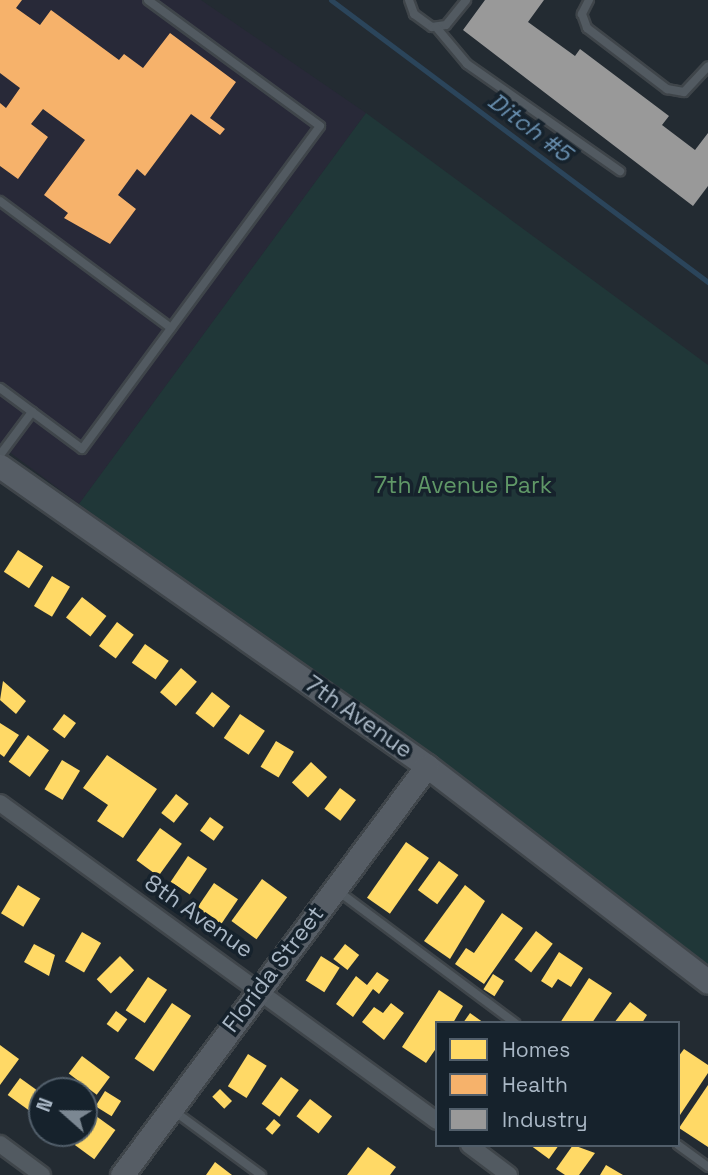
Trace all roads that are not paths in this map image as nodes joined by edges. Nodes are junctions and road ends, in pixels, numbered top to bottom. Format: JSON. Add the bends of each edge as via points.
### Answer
{"nodes":[{"id":1,"x":148,"y":0,"type":"edge"},
{"id":2,"x":409,"y":0,"type":"edge"},
{"id":3,"x":466,"y":0,"type":"edge"},
{"id":4,"x":589,"y":0,"type":"edge"},
{"id":5,"x":436,"y":27,"type":"junction"},
{"id":6,"x":708,"y":66,"type":"edge"},
{"id":7,"x":620,"y":171,"type":"dead end"},
{"id":8,"x":0,"y":201,"type":"edge"},
{"id":9,"x":171,"y":328,"type":"junction"},
{"id":10,"x":0,"y":388,"type":"edge"},
{"id":11,"x":32,"y":412,"type":"junction"},
{"id":12,"x":0,"y":456,"type":"edge"},
{"id":13,"x":0,"y":466,"type":"edge"},
{"id":14,"x":427,"y":765,"type":"junction"},
{"id":15,"x":0,"y":803,"type":"edge"},
{"id":16,"x":334,"y":888,"type":"junction"},
{"id":17,"x":708,"y":982,"type":"edge"},
{"id":18,"x":258,"y":986,"type":"junction"},
{"id":19,"x":512,"y":1021,"type":"edge"},
{"id":20,"x":172,"y":1109,"type":"junction"},
{"id":21,"x":435,"y":1119,"type":"edge"},
{"id":22,"x":0,"y":1144,"type":"edge"},
{"id":23,"x":680,"y":1146,"type":"edge"},
{"id":24,"x":472,"y":1147,"type":"edge"},
{"id":25,"x":708,"y":1167,"type":"edge"},
{"id":26,"x":42,"y":1175,"type":"edge"},
{"id":27,"x":122,"y":1175,"type":"edge"},
{"id":28,"x":261,"y":1175,"type":"edge"},
{"id":29,"x":509,"y":1175,"type":"edge"}],
"edges":[{"from":1,"to":9,"type":"lane","via":[[320,126]]},
{"from":2,"to":5,"type":"lane","via":[[414,14]]},
{"from":3,"to":5,"type":"lane","via":[[446,25]]},
{"from":4,"to":6,"type":"lane","via":[[582,14],[587,27],[667,89],[684,92]]},
{"from":5,"to":7,"type":"lane","via":[[467,64]]},
{"from":8,"to":9,"type":"lane"},
{"from":9,"to":11,"type":"lane","via":[[82,449]]},
{"from":10,"to":11,"type":"lane"},
{"from":11,"to":12,"type":"lane"},
{"from":13,"to":14,"type":"street","name":"7th Avenue"},
{"from":14,"to":16,"type":"street","name":"Florida Street"},
{"from":14,"to":17,"type":"street","name":"7th Avenue"},
{"from":15,"to":18,"type":"street","name":"8th Avenue"},
{"from":16,"to":18,"type":"street","name":"Florida Street"},
{"from":16,"to":19,"type":"lane"},
{"from":18,"to":20,"type":"street","name":"Florida Street"},
{"from":18,"to":21,"type":"street","name":"8th Avenue"},
{"from":20,"to":27,"type":"street","name":"Florida Street"},
{"from":20,"to":28,"type":"lane"},
{"from":22,"to":26,"type":"street"},
{"from":23,"to":25,"type":"lane"},
{"from":24,"to":29,"type":"street"}]}
